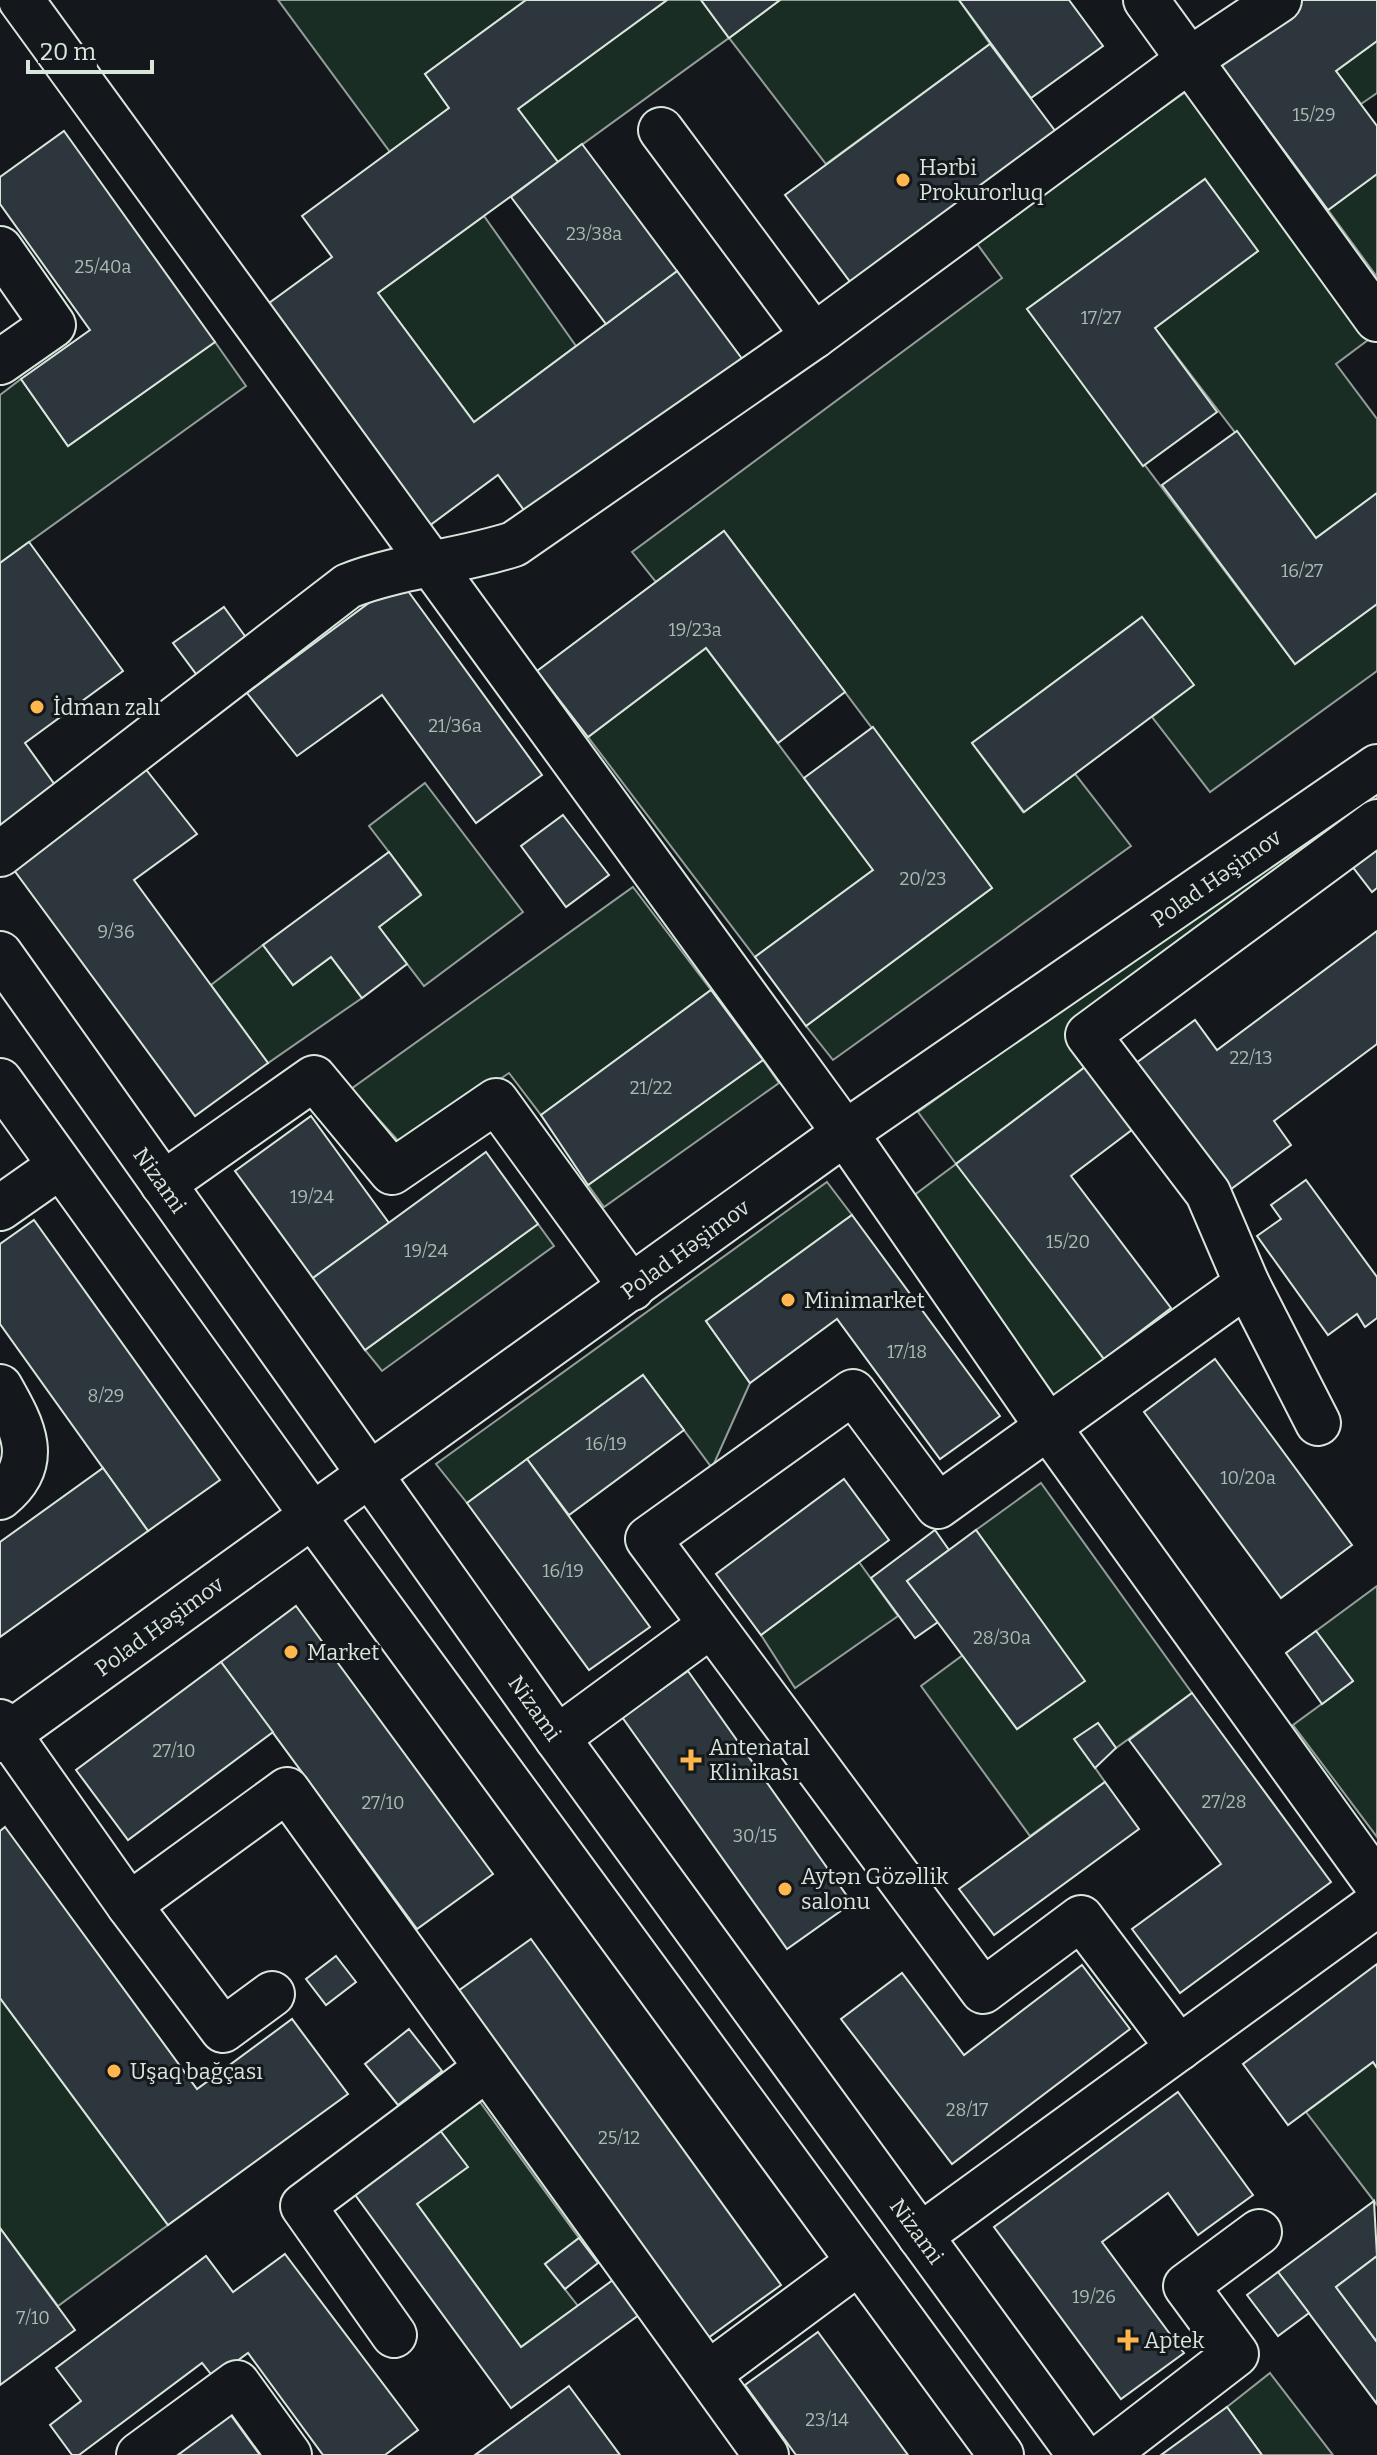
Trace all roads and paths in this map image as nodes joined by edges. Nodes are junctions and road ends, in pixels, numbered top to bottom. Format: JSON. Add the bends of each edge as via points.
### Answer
{"nodes":[{"id":1,"x":21,"y":0,"type":"edge"},
{"id":2,"x":1146,"y":0,"type":"edge"},
{"id":3,"x":1279,"y":0,"type":"edge"},
{"id":4,"x":1189,"y":60,"type":"junction"},
{"id":5,"x":661,"y":130,"type":"dead end"},
{"id":6,"x":0,"y":249,"type":"edge"},
{"id":7,"x":1377,"y":319,"type":"edge"},
{"id":8,"x":814,"y":336,"type":"junction"},
{"id":9,"x":0,"y":362,"type":"edge"},
{"id":10,"x":431,"y":563,"type":"junction"},
{"id":11,"x":1377,"y":767,"type":"edge"},
{"id":12,"x":1377,"y":822,"type":"edge"},
{"id":13,"x":0,"y":854,"type":"edge"},
{"id":14,"x":0,"y":954,"type":"edge"},
{"id":15,"x":0,"y":1081,"type":"edge"},
{"id":16,"x":845,"y":1133,"type":"junction"},
{"id":17,"x":60,"y":1166,"type":"junction"},
{"id":18,"x":163,"y":1184,"type":"junction"},
{"id":19,"x":0,"y":1208,"type":"edge"},
{"id":20,"x":1247,"y":1284,"type":"junction"},
{"id":21,"x":632,"y":1288,"type":"junction"},
{"id":22,"x":0,"y":1387,"type":"edge"},
{"id":23,"x":1318,"y":1423,"type":"dead end"},
{"id":24,"x":1048,"y":1427,"type":"junction"},
{"id":25,"x":371,"y":1476,"type":"junction"},
{"id":26,"x":0,"y":1497,"type":"edge"},
{"id":27,"x":313,"y":1516,"type":"junction"},
{"id":28,"x":711,"y":1625,"type":"junction"},
{"id":29,"x":3,"y":1732,"type":"edge"},
{"id":30,"x":557,"y":1738,"type":"junction"},
{"id":31,"x":1377,"y":1884,"type":"edge"},
{"id":32,"x":1377,"y":1904,"type":"edge"},
{"id":33,"x":129,"y":1905,"type":"junction"},
{"id":34,"x":272,"y":1994,"type":"dead end"},
{"id":35,"x":1179,"y":2048,"type":"junction"},
{"id":36,"x":487,"y":2068,"type":"junction"},
{"id":37,"x":1259,"y":2232,"type":"dead end"},
{"id":38,"x":920,"y":2236,"type":"junction"},
{"id":39,"x":859,"y":2262,"type":"junction"},
{"id":40,"x":394,"y":2335,"type":"dead end"},
{"id":41,"x":708,"y":2374,"type":"junction"},
{"id":42,"x":139,"y":2455,"type":"edge"},
{"id":43,"x":289,"y":2455,"type":"edge"},
{"id":44,"x":766,"y":2455,"type":"edge"},
{"id":45,"x":1001,"y":2455,"type":"edge"},
{"id":46,"x":1080,"y":2455,"type":"edge"},
{"id":47,"x":1105,"y":2455,"type":"edge"}],
"edges":[{"from":1,"to":10,"type":"street"},
{"from":2,"to":4,"type":"street"},
{"from":3,"to":4,"type":"street"},
{"from":4,"to":7,"type":"street"},
{"from":4,"to":8,"type":"street"},
{"from":5,"to":8,"type":"street"},
{"from":6,"to":9,"type":"street","via":[[53,325]]},
{"from":8,"to":10,"type":"street","via":[[514,544]]},
{"from":10,"to":13,"type":"street","via":[[348,586]]},
{"from":10,"to":16,"type":"street"},
{"from":11,"to":16,"type":"street","name":"Polad Həşimov"},
{"from":12,"to":20,"type":"street","via":[[1088,1035],[1208,1193]]},
{"from":14,"to":18,"type":"street","name":"Nizami"},
{"from":15,"to":17,"type":"street"},
{"from":16,"to":21,"type":"street","name":"Polad Həşimov"},
{"from":16,"to":24,"type":"street"},
{"from":17,"to":19,"type":"street"},
{"from":17,"to":27,"type":"street"},
{"from":18,"to":21,"type":"street","via":[[314,1078],[392,1172],[496,1101]]},
{"from":18,"to":25,"type":"street","name":"Nizami"},
{"from":20,"to":23,"type":"street"},
{"from":20,"to":24,"type":"street"},
{"from":21,"to":25,"type":"street","name":"Polad Həşimov"},
{"from":22,"to":26,"type":"street","via":[[26,1443],[22,1471]]},
{"from":24,"to":28,"type":"street","via":[[938,1506],[853,1392],[648,1539]]},
{"from":24,"to":31,"type":"street"},
{"from":25,"to":27,"type":"street","name":"Polad Həşimov"},
{"from":25,"to":30,"type":"street","name":"Nizami"},
{"from":27,"to":29,"type":"street","name":"Polad Həşimov"},
{"from":27,"to":39,"type":"street"},
{"from":28,"to":30,"type":"street"},
{"from":28,"to":35,"type":"street","via":[[983,1991],[1081,1918]]},
{"from":29,"to":33,"type":"street"},
{"from":30,"to":38,"type":"street","name":"Nizami"},
{"from":32,"to":35,"type":"street"},
{"from":33,"to":34,"type":"street","via":[[223,2030]]},
{"from":33,"to":36,"type":"street","via":[[287,1790]]},
{"from":35,"to":38,"type":"street"},
{"from":36,"to":40,"type":"street","via":[[303,2206]]},
{"from":36,"to":41,"type":"street"},
{"from":37,"to":47,"type":"street","via":[[1186,2286],[1236,2354]]},
{"from":38,"to":46,"type":"street","name":"Nizami"},
{"from":39,"to":41,"type":"street"},
{"from":39,"to":45,"type":"street"},
{"from":41,"to":44,"type":"street"},
{"from":42,"to":43,"type":"street","via":[[237,2383]]}]}
